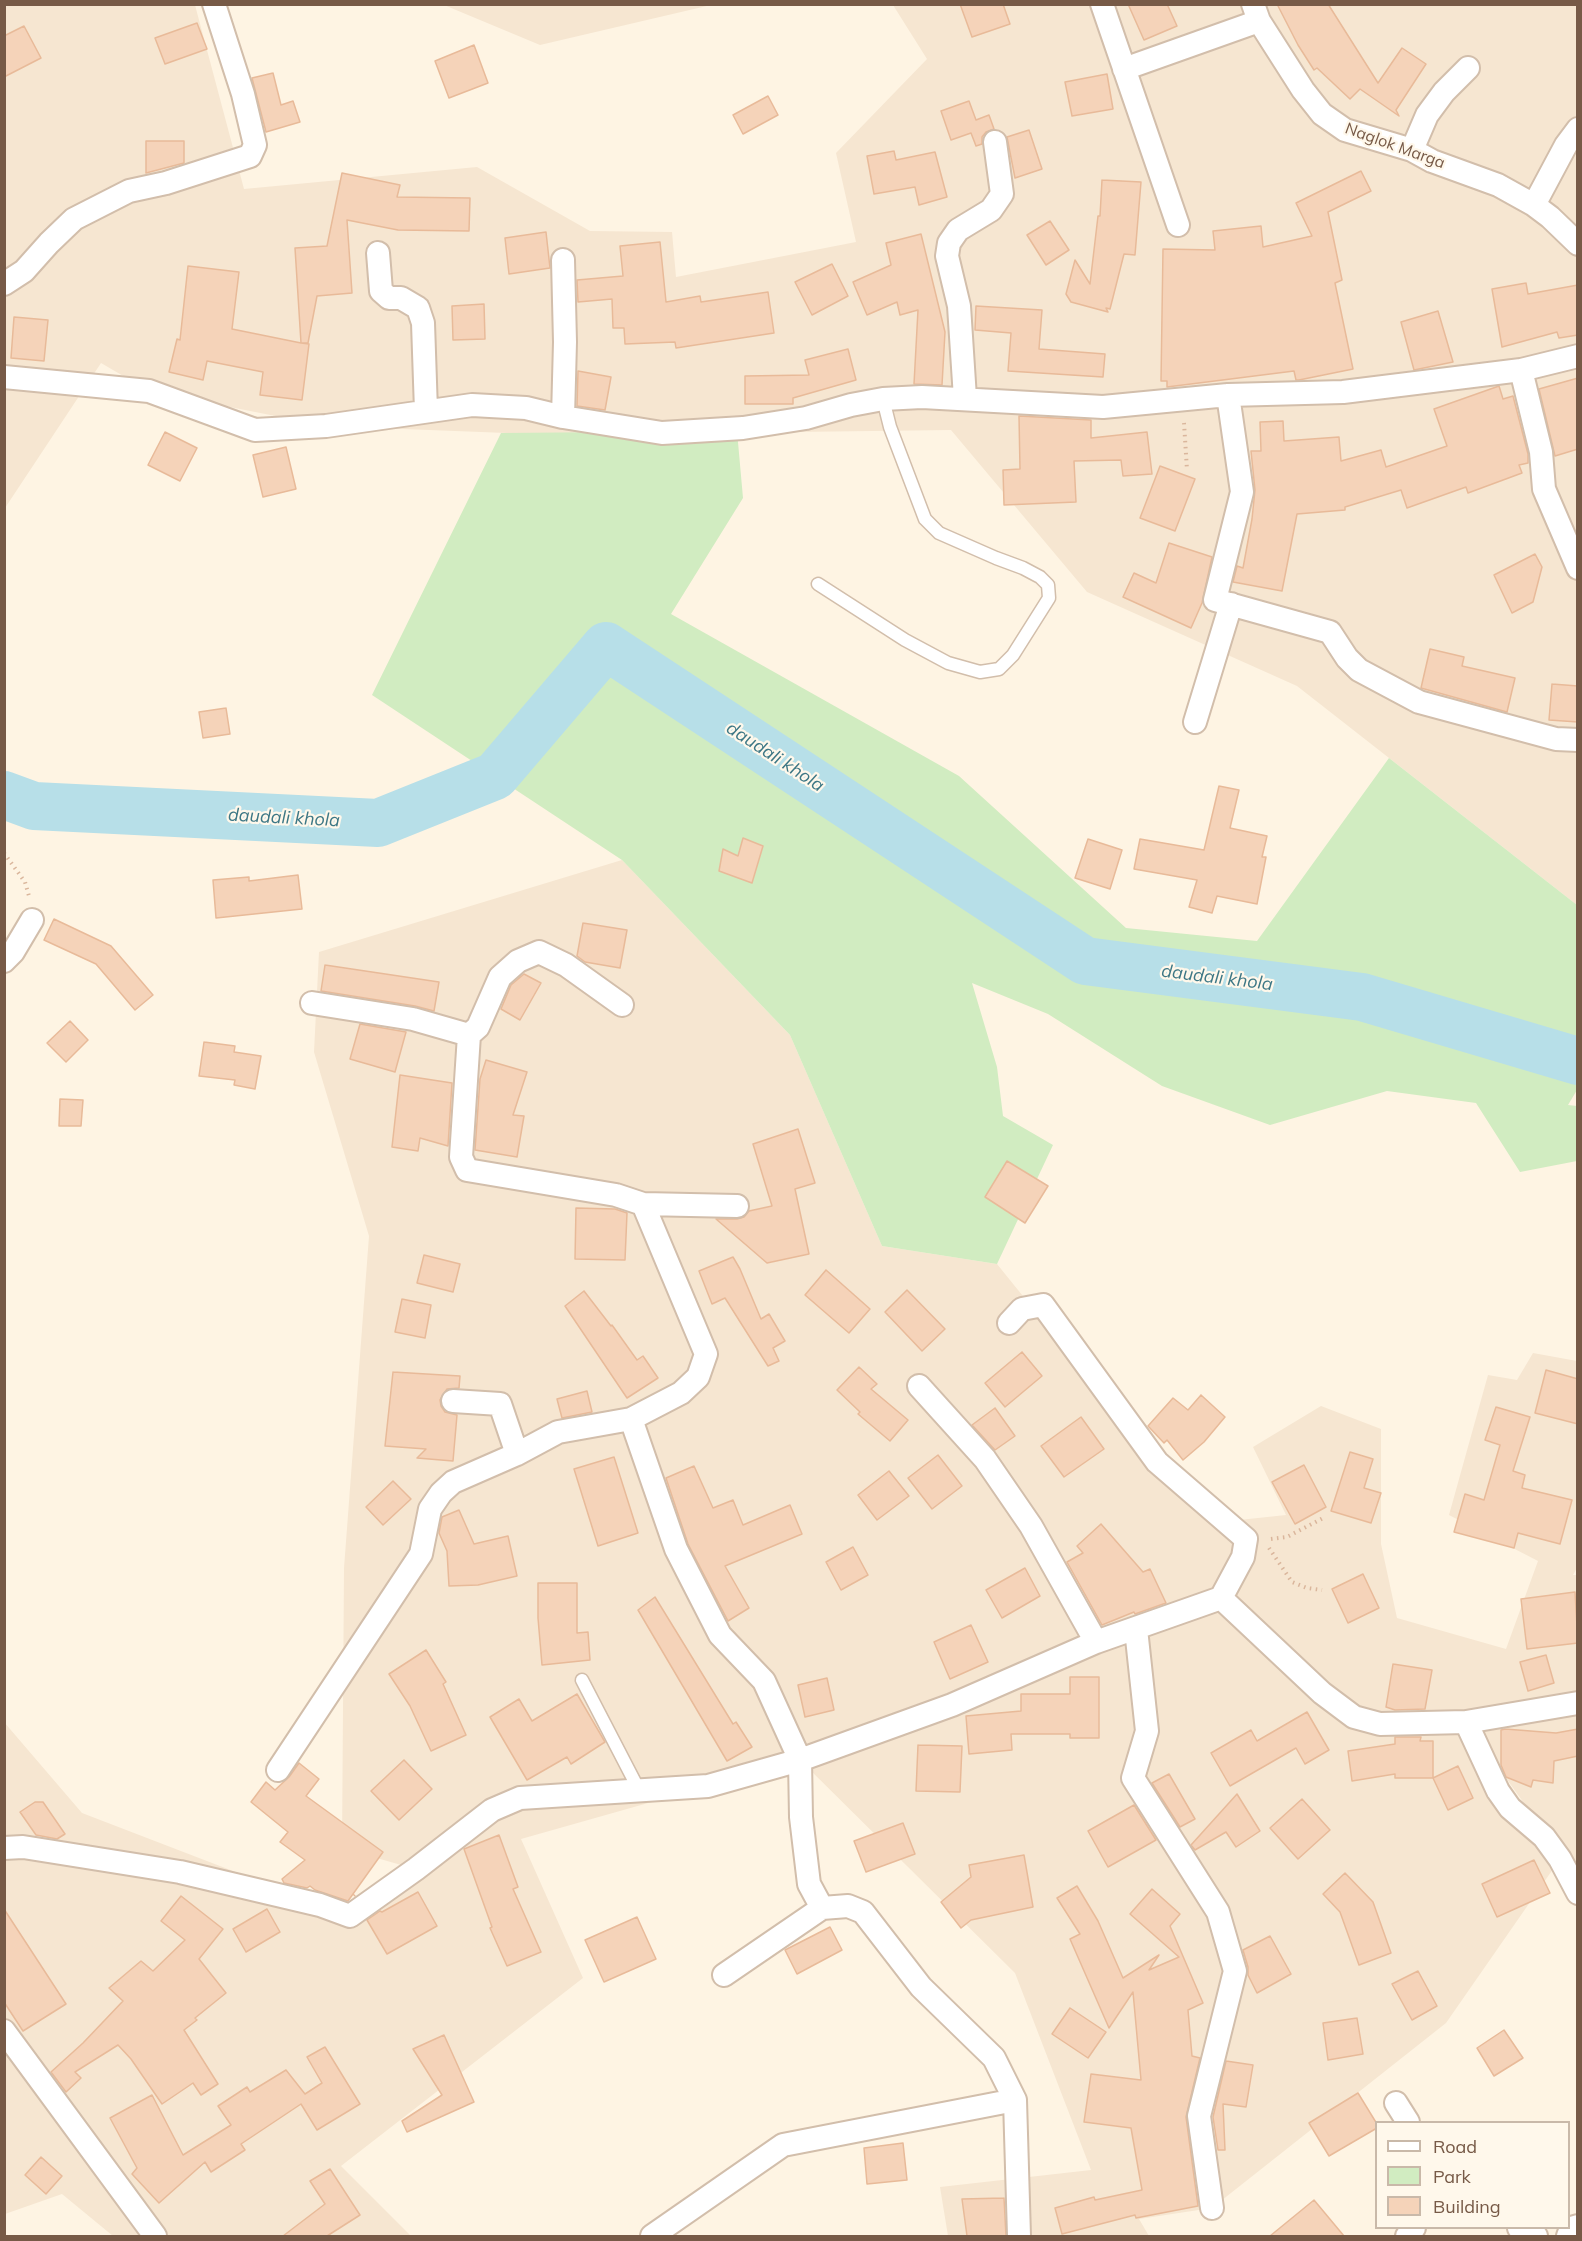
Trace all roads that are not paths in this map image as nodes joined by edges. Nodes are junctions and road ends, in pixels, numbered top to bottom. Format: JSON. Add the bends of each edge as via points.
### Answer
{"nodes":[{"id":1,"x":214,"y":4,"type":"edge"},
{"id":2,"x":1102,"y":4,"type":"edge"},
{"id":3,"x":1256,"y":13,"type":"edge"},
{"id":4,"x":1468,"y":68,"type":"dead end"},
{"id":5,"x":1124,"y":69,"type":"junction"},
{"id":6,"x":1578,"y":129,"type":"edge"},
{"id":7,"x":995,"y":142,"type":"dead end"},
{"id":8,"x":1412,"y":150,"type":"junction"},
{"id":9,"x":1534,"y":205,"type":"junction"},
{"id":10,"x":1178,"y":225,"type":"dead end"},
{"id":11,"x":1578,"y":244,"type":"edge"},
{"id":12,"x":378,"y":253,"type":"dead end"},
{"id":13,"x":563,"y":260,"type":"dead end"},
{"id":14,"x":4,"y":284,"type":"edge"},
{"id":15,"x":1578,"y":356,"type":"edge"},
{"id":16,"x":1521,"y":370,"type":"junction"},
{"id":17,"x":4,"y":377,"type":"edge"},
{"id":18,"x":1228,"y":395,"type":"junction"},
{"id":19,"x":964,"y":398,"type":"junction"},
{"id":20,"x":883,"y":399,"type":"junction"},
{"id":21,"x":426,"y":411,"type":"junction"},
{"id":22,"x":563,"y":417,"type":"junction"},
{"id":23,"x":1578,"y":568,"type":"edge"},
{"id":24,"x":818,"y":584,"type":"dead end"},
{"id":25,"x":1231,"y":604,"type":"junction"},
{"id":26,"x":1196,"y":722,"type":"dead end"},
{"id":27,"x":1578,"y":740,"type":"edge"},
{"id":28,"x":33,"y":920,"type":"road end"},
{"id":29,"x":4,"y":961,"type":"edge"},
{"id":30,"x":312,"y":1003,"type":"dead end"},
{"id":31,"x":622,"y":1005,"type":"dead end"},
{"id":32,"x":469,"y":1035,"type":"junction"},
{"id":33,"x":643,"y":1204,"type":"junction"},
{"id":34,"x":737,"y":1206,"type":"dead end"},
{"id":35,"x":1009,"y":1323,"type":"dead end"},
{"id":36,"x":919,"y":1386,"type":"dead end"},
{"id":37,"x":453,"y":1401,"type":"dead end"},
{"id":38,"x":630,"y":1419,"type":"junction"},
{"id":39,"x":517,"y":1454,"type":"junction"},
{"id":40,"x":1221,"y":1598,"type":"junction"},
{"id":41,"x":1136,"y":1629,"type":"junction"},
{"id":42,"x":1096,"y":1642,"type":"junction"},
{"id":43,"x":582,"y":1680,"type":"dead end"},
{"id":44,"x":1578,"y":1703,"type":"edge"},
{"id":45,"x":1466,"y":1722,"type":"junction"},
{"id":46,"x":800,"y":1760,"type":"junction"},
{"id":47,"x":278,"y":1770,"type":"dead end"},
{"id":48,"x":639,"y":1790,"type":"junction"},
{"id":49,"x":4,"y":1830,"type":"edge"},
{"id":50,"x":14,"y":1848,"type":"edge"},
{"id":51,"x":1578,"y":1893,"type":"edge"},
{"id":52,"x":822,"y":1908,"type":"junction"},
{"id":53,"x":724,"y":1975,"type":"dead end"},
{"id":54,"x":4,"y":2031,"type":"edge"},
{"id":55,"x":1015,"y":2100,"type":"junction"},
{"id":56,"x":1396,"y":2103,"type":"dead end"},
{"id":57,"x":1407,"y":2121,"type":"edge"},
{"id":58,"x":1212,"y":2208,"type":"dead end"},
{"id":59,"x":1578,"y":2226,"type":"edge"},
{"id":60,"x":1521,"y":2229,"type":"edge"},
{"id":61,"x":155,"y":2236,"type":"edge"},
{"id":62,"x":652,"y":2236,"type":"edge"},
{"id":63,"x":1019,"y":2236,"type":"edge"},
{"id":64,"x":1536,"y":2236,"type":"edge"},
{"id":65,"x":1568,"y":2236,"type":"edge"}],
"edges":[{"from":1,"to":14,"type":"street","via":[[243,94],[255,145],[250,156],[129,191],[111,200],[75,219],[24,272]]},
{"from":2,"to":5,"type":"street"},
{"from":3,"to":5,"type":"street"},
{"from":3,"to":8,"type":"street","name":"Naglok Marga","via":[[1322,114],[1345,130]]},
{"from":4,"to":8,"type":"street","via":[[1427,115]]},
{"from":5,"to":10,"type":"street"},
{"from":6,"to":9,"type":"street"},
{"from":7,"to":19,"type":"street","via":[[1002,194],[991,210],[958,230],[949,243],[947,256],[959,306]]},
{"from":8,"to":9,"type":"street","name":"Naglok Marga","via":[[1498,185]]},
{"from":9,"to":11,"type":"street","name":"Naglok Marga"},
{"from":12,"to":21,"type":"street","via":[[381,291],[389,298],[401,298],[418,308],[423,323]]},
{"from":13,"to":22,"type":"street"},
{"from":15,"to":16,"type":"street"},
{"from":16,"to":18,"type":"street","via":[[1343,392]]},
{"from":16,"to":23,"type":"street","via":[[1541,452],[1545,489]]},
{"from":17,"to":21,"type":"street","via":[[149,391],[255,430],[326,426]]},
{"from":18,"to":19,"type":"street","via":[[1103,407]]},
{"from":18,"to":25,"type":"street","via":[[1242,492],[1215,600]]},
{"from":19,"to":20,"type":"street"},
{"from":20,"to":22,"type":"street","via":[[806,418],[731,429],[662,433]]},
{"from":20,"to":24,"type":"lane","via":[[925,519],[939,533],[1040,577],[1048,585],[1049,598],[1013,655],[999,669],[980,672],[948,663],[905,640]]},
{"from":21,"to":22,"type":"street","via":[[472,405],[526,408]]},
{"from":25,"to":26,"type":"street"},
{"from":25,"to":27,"type":"street","via":[[1330,632],[1359,670],[1419,702],[1557,739]]},
{"from":28,"to":29,"type":"street"},
{"from":30,"to":32,"type":"street","via":[[413,1019]]},
{"from":31,"to":32,"type":"street","via":[[566,965],[539,952],[518,961],[500,977],[478,1027]]},
{"from":32,"to":33,"type":"street","via":[[461,1157],[467,1170],[616,1195]]},
{"from":33,"to":34,"type":"street"},
{"from":33,"to":38,"type":"street","via":[[706,1354],[698,1377],[681,1393]]},
{"from":35,"to":40,"type":"street","via":[[1022,1309],[1043,1305],[1157,1462],[1246,1539],[1243,1557]]},
{"from":36,"to":42,"type":"street","via":[[985,1459],[1031,1526]]},
{"from":37,"to":39,"type":"street","via":[[500,1404]]},
{"from":38,"to":39,"type":"street","via":[[558,1432]]},
{"from":38,"to":46,"type":"street","via":[[676,1549],[720,1635],[764,1681]]},
{"from":39,"to":47,"type":"street","via":[[453,1482],[441,1493],[430,1509],[421,1554]]},
{"from":40,"to":41,"type":"street"},
{"from":40,"to":45,"type":"street","via":[[1322,1693],[1354,1717],[1380,1724]]},
{"from":41,"to":42,"type":"street"},
{"from":41,"to":58,"type":"street","via":[[1147,1731],[1132,1778],[1218,1912],[1235,1971],[1199,2116]]},
{"from":42,"to":46,"type":"street","via":[[952,1705]]},
{"from":43,"to":48,"type":"lane"},
{"from":44,"to":45,"type":"street"},
{"from":45,"to":51,"type":"street","via":[[1498,1791],[1510,1808],[1544,1837]]},
{"from":46,"to":48,"type":"street","via":[[708,1786]]},
{"from":46,"to":52,"type":"street","via":[[801,1817],[809,1884]]},
{"from":48,"to":50,"type":"street","via":[[520,1798],[492,1810],[350,1916],[320,1905],[180,1872]]},
{"from":49,"to":50,"type":"street"},
{"from":52,"to":53,"type":"street"},
{"from":52,"to":55,"type":"street","via":[[848,1906],[863,1912],[921,1987],[994,2058]]},
{"from":54,"to":61,"type":"street"},
{"from":55,"to":62,"type":"street","via":[[783,2145]]},
{"from":55,"to":63,"type":"street"},
{"from":56,"to":57,"type":"street"},
{"from":59,"to":65,"type":"street","via":[[1571,2228]]},
{"from":60,"to":64,"type":"street"}]}
